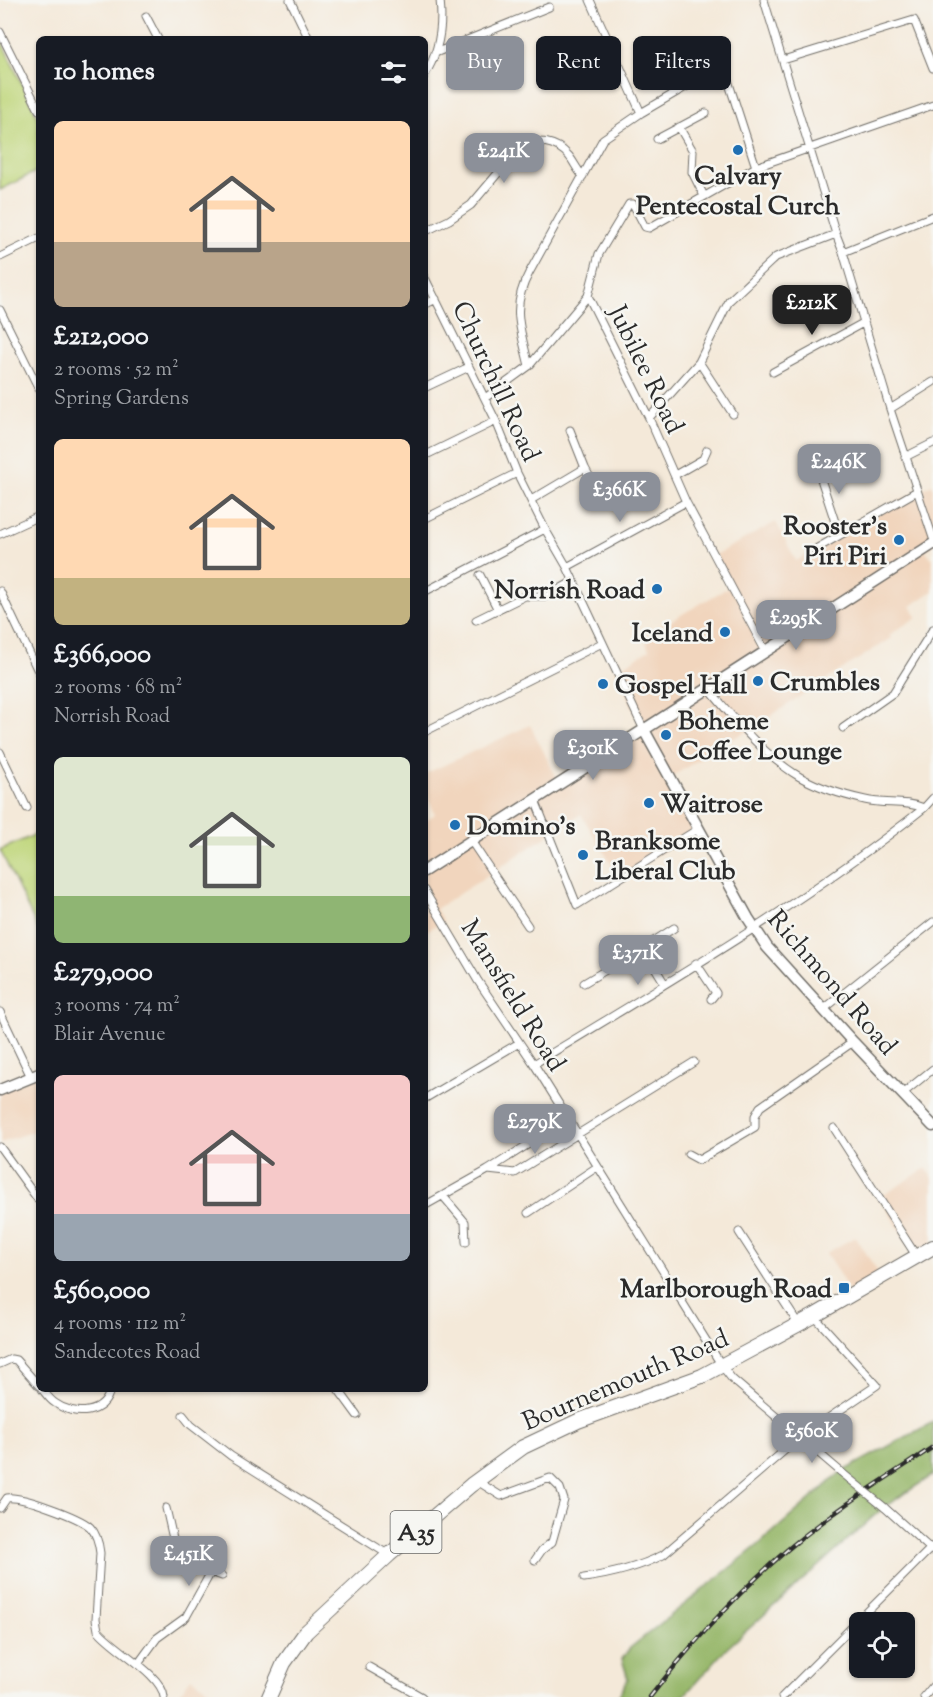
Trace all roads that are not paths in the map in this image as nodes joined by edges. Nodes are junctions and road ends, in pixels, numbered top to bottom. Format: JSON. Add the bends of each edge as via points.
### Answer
{"nodes":[{"id":1,"x":291,"y":0,"type":"edge"},
{"id":2,"x":440,"y":0,"type":"edge"},
{"id":3,"x":590,"y":0,"type":"edge"},
{"id":4,"x":764,"y":0,"type":"edge"},
{"id":5,"x":549,"y":7,"type":"dead end"},
{"id":6,"x":146,"y":16,"type":"dead end"},
{"id":7,"x":0,"y":32,"type":"edge"},
{"id":8,"x":156,"y":36,"type":"edge"},
{"id":9,"x":308,"y":36,"type":"edge"},
{"id":10,"x":435,"y":53,"type":"junction"},
{"id":11,"x":783,"y":60,"type":"junction"},
{"id":12,"x":428,"y":68,"type":"edge"},
{"id":13,"x":933,"y":68,"type":"edge"},
{"id":14,"x":36,"y":104,"type":"edge"},
{"id":15,"x":933,"y":105,"type":"edge"},
{"id":16,"x":641,"y":112,"type":"junction"},
{"id":17,"x":706,"y":113,"type":"dead end"},
{"id":18,"x":679,"y":127,"type":"junction"},
{"id":19,"x":657,"y":139,"type":"dead end"},
{"id":20,"x":810,"y":148,"type":"junction"},
{"id":21,"x":492,"y":150,"type":"dead end"},
{"id":22,"x":504,"y":166,"type":"junction"},
{"id":23,"x":756,"y":167,"type":"junction"},
{"id":24,"x":583,"y":176,"type":"junction"},
{"id":25,"x":704,"y":196,"type":"junction"},
{"id":26,"x":933,"y":216,"type":"edge"},
{"id":27,"x":428,"y":230,"type":"edge"},
{"id":28,"x":836,"y":234,"type":"junction"},
{"id":29,"x":36,"y":239,"type":"edge"},
{"id":30,"x":843,"y":252,"type":"junction"},
{"id":31,"x":0,"y":257,"type":"edge"},
{"id":32,"x":428,"y":284,"type":"edge"},
{"id":33,"x":588,"y":296,"type":"junction"},
{"id":34,"x":436,"y":299,"type":"junction"},
{"id":35,"x":428,"y":303,"type":"edge"},
{"id":36,"x":0,"y":310,"type":"edge"},
{"id":37,"x":863,"y":323,"type":"junction"},
{"id":38,"x":699,"y":362,"type":"junction"},
{"id":39,"x":528,"y":366,"type":"junction"},
{"id":40,"x":469,"y":367,"type":"junction"},
{"id":41,"x":773,"y":372,"type":"dead end"},
{"id":42,"x":933,"y":382,"type":"edge"},
{"id":43,"x":36,"y":383,"type":"edge"},
{"id":44,"x":428,"y":386,"type":"edge"},
{"id":45,"x":485,"y":398,"type":"junction"},
{"id":46,"x":890,"y":409,"type":"junction"},
{"id":47,"x":734,"y":414,"type":"dead end"},
{"id":48,"x":650,"y":418,"type":"junction"},
{"id":49,"x":496,"y":421,"type":"junction"},
{"id":50,"x":570,"y":430,"type":"dead end"},
{"id":51,"x":933,"y":443,"type":"edge"},
{"id":52,"x":707,"y":450,"type":"dead end"},
{"id":53,"x":428,"y":454,"type":"edge"},
{"id":54,"x":905,"y":457,"type":"junction"},
{"id":55,"x":816,"y":464,"type":"dead end"},
{"id":56,"x":585,"y":468,"type":"junction"},
{"id":57,"x":517,"y":473,"type":"junction"},
{"id":58,"x":675,"y":475,"type":"junction"},
{"id":59,"x":593,"y":483,"type":"dead end"},
{"id":60,"x":917,"y":491,"type":"junction"},
{"id":61,"x":531,"y":500,"type":"junction"},
{"id":62,"x":686,"y":502,"type":"junction"},
{"id":63,"x":36,"y":517,"type":"edge"},
{"id":64,"x":428,"y":517,"type":"edge"},
{"id":65,"x":545,"y":529,"type":"junction"},
{"id":66,"x":0,"y":534,"type":"edge"},
{"id":67,"x":839,"y":534,"type":"junction"},
{"id":68,"x":933,"y":538,"type":"edge"},
{"id":69,"x":933,"y":544,"type":"edge"},
{"id":70,"x":814,"y":550,"type":"dead end"},
{"id":71,"x":567,"y":567,"type":"junction"},
{"id":72,"x":480,"y":575,"type":"dead end"},
{"id":73,"x":574,"y":581,"type":"junction"},
{"id":74,"x":428,"y":590,"type":"edge"},
{"id":75,"x":0,"y":591,"type":"edge"},
{"id":76,"x":3,"y":604,"type":"edge"},
{"id":77,"x":498,"y":609,"type":"junction"},
{"id":78,"x":476,"y":620,"type":"dead end"},
{"id":79,"x":933,"y":628,"type":"edge"},
{"id":80,"x":602,"y":644,"type":"junction"},
{"id":81,"x":766,"y":652,"type":"junction"},
{"id":82,"x":36,"y":665,"type":"edge"},
{"id":83,"x":708,"y":688,"type":"junction"},
{"id":84,"x":843,"y":728,"type":"dead end"},
{"id":85,"x":428,"y":730,"type":"edge"},
{"id":86,"x":644,"y":730,"type":"junction"},
{"id":87,"x":0,"y":752,"type":"edge"},
{"id":88,"x":933,"y":798,"type":"edge"},
{"id":89,"x":535,"y":800,"type":"junction"},
{"id":90,"x":27,"y":808,"type":"dead end"},
{"id":91,"x":924,"y":808,"type":"junction"},
{"id":92,"x":698,"y":829,"type":"junction"},
{"id":93,"x":471,"y":841,"type":"junction"},
{"id":94,"x":428,"y":869,"type":"edge"},
{"id":95,"x":428,"y":897,"type":"edge"},
{"id":96,"x":933,"y":922,"type":"edge"},
{"id":97,"x":528,"y":926,"type":"dead end"},
{"id":98,"x":674,"y":928,"type":"dead end"},
{"id":99,"x":754,"y":929,"type":"junction"},
{"id":100,"x":643,"y":948,"type":"junction"},
{"id":101,"x":696,"y":963,"type":"junction"},
{"id":102,"x":584,"y":983,"type":"dead end"},
{"id":103,"x":665,"y":984,"type":"junction"},
{"id":104,"x":711,"y":999,"type":"dead end"},
{"id":105,"x":824,"y":1009,"type":"junction"},
{"id":106,"x":0,"y":1011,"type":"edge"},
{"id":107,"x":853,"y":1042,"type":"junction"},
{"id":108,"x":519,"y":1043,"type":"junction"},
{"id":109,"x":694,"y":1062,"type":"dead end"},
{"id":110,"x":534,"y":1065,"type":"junction"},
{"id":111,"x":933,"y":1069,"type":"edge"},
{"id":112,"x":35,"y":1076,"type":"edge"},
{"id":113,"x":0,"y":1090,"type":"edge"},
{"id":114,"x":902,"y":1094,"type":"junction"},
{"id":115,"x":428,"y":1097,"type":"edge"},
{"id":116,"x":568,"y":1119,"type":"junction"},
{"id":117,"x":933,"y":1126,"type":"edge"},
{"id":118,"x":834,"y":1128,"type":"dead end"},
{"id":119,"x":577,"y":1135,"type":"junction"},
{"id":120,"x":0,"y":1147,"type":"edge"},
{"id":121,"x":688,"y":1154,"type":"dead end"},
{"id":122,"x":597,"y":1167,"type":"junction"},
{"id":123,"x":488,"y":1170,"type":"junction"},
{"id":124,"x":36,"y":1195,"type":"edge"},
{"id":125,"x":443,"y":1197,"type":"junction"},
{"id":126,"x":428,"y":1204,"type":"edge"},
{"id":127,"x":528,"y":1214,"type":"dead end"},
{"id":128,"x":739,"y":1232,"type":"dead end"},
{"id":129,"x":466,"y":1242,"type":"dead end"},
{"id":130,"x":933,"y":1247,"type":"edge"},
{"id":131,"x":917,"y":1257,"type":"junction"},
{"id":132,"x":814,"y":1316,"type":"junction"},
{"id":133,"x":799,"y":1324,"type":"junction"},
{"id":134,"x":26,"y":1356,"type":"dead end"},
{"id":135,"x":19,"y":1363,"type":"junction"},
{"id":136,"x":0,"y":1364,"type":"edge"},
{"id":137,"x":722,"y":1366,"type":"junction"},
{"id":138,"x":36,"y":1383,"type":"edge"},
{"id":139,"x":45,"y":1392,"type":"edge"},
{"id":140,"x":109,"y":1392,"type":"edge"},
{"id":141,"x":340,"y":1392,"type":"edge"},
{"id":142,"x":183,"y":1415,"type":"dead end"},
{"id":143,"x":357,"y":1415,"type":"dead end"},
{"id":144,"x":799,"y":1438,"type":"junction"},
{"id":145,"x":477,"y":1481,"type":"junction"},
{"id":146,"x":0,"y":1508,"type":"edge"},
{"id":147,"x":166,"y":1508,"type":"dead end"},
{"id":148,"x":932,"y":1549,"type":"edge"},
{"id":149,"x":389,"y":1555,"type":"junction"},
{"id":150,"x":535,"y":1560,"type":"dead end"},
{"id":151,"x":210,"y":1572,"type":"junction"},
{"id":152,"x":222,"y":1576,"type":"dead end"},
{"id":153,"x":584,"y":1578,"type":"dead end"},
{"id":154,"x":138,"y":1664,"type":"junction"},
{"id":155,"x":369,"y":1667,"type":"dead end"},
{"id":156,"x":933,"y":1686,"type":"edge"},
{"id":157,"x":164,"y":1697,"type":"edge"},
{"id":158,"x":269,"y":1697,"type":"edge"},
{"id":159,"x":422,"y":1697,"type":"edge"},
{"id":160,"x":782,"y":1697,"type":"edge"},
{"id":161,"x":924,"y":1697,"type":"edge"}],
"edges":[{"from":1,"to":9,"type":"street"},
{"from":2,"to":10,"type":"street"},
{"from":3,"to":16,"type":"street"},
{"from":4,"to":11,"type":"street"},
{"from":5,"to":10,"type":"street"},
{"from":6,"to":8,"type":"street"},
{"from":7,"to":14,"type":"street"},
{"from":10,"to":12,"type":"street"},
{"from":11,"to":13,"type":"street","via":[[915,20]]},
{"from":11,"to":20,"type":"street"},
{"from":15,"to":20,"type":"street"},
{"from":16,"to":23,"type":"street","via":[[723,65]]},
{"from":16,"to":24,"type":"street","via":[[603,139]]},
{"from":17,"to":18,"type":"street"},
{"from":18,"to":19,"type":"street"},
{"from":18,"to":25,"type":"street","via":[[693,150],[692,171]]},
{"from":20,"to":23,"type":"street"},
{"from":20,"to":28,"type":"street"},
{"from":21,"to":22,"type":"street"},
{"from":22,"to":24,"type":"street","via":[[520,147],[543,141],[566,153]]},
{"from":22,"to":27,"type":"street","via":[[464,211]]},
{"from":23,"to":25,"type":"street"},
{"from":24,"to":39,"type":"street","via":[[519,295]]},
{"from":25,"to":33,"type":"street","via":[[649,228],[633,204],[629,204],[599,254]]},
{"from":26,"to":30,"type":"street"},
{"from":28,"to":30,"type":"street"},
{"from":28,"to":38,"type":"street","via":[[776,257],[729,301]]},
{"from":29,"to":31,"type":"street"},
{"from":30,"to":37,"type":"street"},
{"from":32,"to":34,"type":"street","name":"Churchill Road"},
{"from":33,"to":39,"type":"street"},
{"from":33,"to":48,"type":"street","name":"Jubilee Road"},
{"from":34,"to":35,"type":"street"},
{"from":34,"to":40,"type":"street","name":"Churchill Road"},
{"from":36,"to":43,"type":"street"},
{"from":37,"to":41,"type":"street"},
{"from":37,"to":46,"type":"street"},
{"from":38,"to":47,"type":"street"},
{"from":38,"to":48,"type":"street"},
{"from":39,"to":45,"type":"street"},
{"from":40,"to":44,"type":"street"},
{"from":40,"to":45,"type":"street","name":"Churchill Road"},
{"from":42,"to":46,"type":"street"},
{"from":45,"to":49,"type":"street","name":"Churchill Road"},
{"from":46,"to":54,"type":"street"},
{"from":48,"to":58,"type":"street","name":"Jubilee Road"},
{"from":49,"to":53,"type":"street"},
{"from":49,"to":57,"type":"street","name":"Churchill Road"},
{"from":50,"to":56,"type":"street"},
{"from":51,"to":54,"type":"street"},
{"from":52,"to":58,"type":"street","via":[[703,459]]},
{"from":54,"to":60,"type":"street"},
{"from":55,"to":67,"type":"street"},
{"from":56,"to":59,"type":"street"},
{"from":56,"to":61,"type":"street"},
{"from":57,"to":61,"type":"street","name":"Churchill Road"},
{"from":57,"to":64,"type":"street"},
{"from":58,"to":62,"type":"street","name":"Jubilee Road"},
{"from":60,"to":67,"type":"street"},
{"from":60,"to":68,"type":"street"},
{"from":61,"to":65,"type":"street","name":"Churchill Road"},
{"from":62,"to":71,"type":"street"},
{"from":62,"to":81,"type":"street","name":"Jubilee Road"},
{"from":63,"to":66,"type":"street"},
{"from":65,"to":71,"type":"street","name":"Churchill Road"},
{"from":65,"to":74,"type":"street"},
{"from":67,"to":70,"type":"street"},
{"from":69,"to":81,"type":"main road"},
{"from":71,"to":73,"type":"street","name":"Churchill Road"},
{"from":72,"to":77,"type":"street"},
{"from":73,"to":77,"type":"street","via":[[547,596],[525,597]]},
{"from":73,"to":80,"type":"street","name":"Churchill Road"},
{"from":75,"to":76,"type":"street"},
{"from":76,"to":82,"type":"street"},
{"from":77,"to":78,"type":"street"},
{"from":79,"to":84,"type":"street","via":[[893,693]]},
{"from":80,"to":85,"type":"street"},
{"from":80,"to":86,"type":"street","name":"Churchill Road"},
{"from":81,"to":83,"type":"main road"},
{"from":83,"to":86,"type":"main road"},
{"from":83,"to":91,"type":"street","via":[[764,750],[799,777],[868,801],[909,802]]},
{"from":86,"to":89,"type":"main road"},
{"from":86,"to":92,"type":"main road","name":"Richmond Road"},
{"from":87,"to":90,"type":"street"},
{"from":88,"to":91,"type":"street"},
{"from":89,"to":92,"type":"street","via":[[577,905]]},
{"from":89,"to":93,"type":"main road"},
{"from":91,"to":99,"type":"street","via":[[836,875]]},
{"from":92,"to":99,"type":"main road","name":"Richmond Road"},
{"from":93,"to":94,"type":"main road"},
{"from":93,"to":97,"type":"street"},
{"from":95,"to":108,"type":"street","name":"Mansfield Road"},
{"from":96,"to":105,"type":"street"},
{"from":98,"to":100,"type":"street"},
{"from":99,"to":101,"type":"street"},
{"from":99,"to":105,"type":"main road","name":"Richmond Road"},
{"from":100,"to":102,"type":"street"},
{"from":100,"to":103,"type":"street"},
{"from":101,"to":103,"type":"street"},
{"from":101,"to":104,"type":"street","via":[[716,993]]},
{"from":103,"to":110,"type":"street"},
{"from":105,"to":107,"type":"main road","name":"Richmond Road"},
{"from":106,"to":112,"type":"street"},
{"from":107,"to":114,"type":"main road","name":"Richmond Road"},
{"from":107,"to":121,"type":"street","via":[[760,1107],[755,1127],[699,1160]]},
{"from":108,"to":110,"type":"street","name":"Mansfield Road"},
{"from":108,"to":115,"type":"street"},
{"from":109,"to":119,"type":"street"},
{"from":110,"to":116,"type":"street","name":"Mansfield Road"},
{"from":111,"to":114,"type":"street"},
{"from":112,"to":113,"type":"main road"},
{"from":114,"to":117,"type":"main road","name":"Richmond Road"},
{"from":116,"to":119,"type":"street","name":"Mansfield Road"},
{"from":116,"to":123,"type":"street"},
{"from":118,"to":131,"type":"street"},
{"from":119,"to":122,"type":"street","name":"Mansfield Road"},
{"from":119,"to":123,"type":"street","via":[[515,1173]]},
{"from":120,"to":124,"type":"street"},
{"from":122,"to":127,"type":"street"},
{"from":122,"to":137,"type":"street","name":"Mansfield Road"},
{"from":123,"to":125,"type":"street"},
{"from":125,"to":126,"type":"street"},
{"from":125,"to":129,"type":"street","via":[[465,1222]]},
{"from":128,"to":133,"type":"street"},
{"from":130,"to":131,"type":"highway","name":"Bournemouth Road","number":"A35"},
{"from":131,"to":132,"type":"highway","name":"Bournemouth Road","number":"A35"},
{"from":132,"to":133,"type":"highway","name":"Bournemouth Road","number":"A35"},
{"from":132,"to":144,"type":"street","via":[[877,1385]]},
{"from":133,"to":137,"type":"highway","name":"Bournemouth Road","number":"A35"},
{"from":134,"to":135,"type":"street"},
{"from":135,"to":136,"type":"street","via":[[11,1359]]},
{"from":135,"to":138,"type":"street"},
{"from":137,"to":144,"type":"street","name":"Mansfield Road"},
{"from":137,"to":145,"type":"highway","name":"Bournemouth Road","number":"A35","via":[[550,1434],[523,1447]]},
{"from":139,"to":140,"type":"street","via":[[68,1410],[83,1412],[101,1406]]},
{"from":141,"to":143,"type":"street"},
{"from":142,"to":149,"type":"street","via":[[231,1456]]},
{"from":144,"to":148,"type":"street","name":"Mansfield Road","bridge":true},
{"from":144,"to":153,"type":"street","via":[[663,1555],[622,1572]]},
{"from":145,"to":149,"type":"highway","name":"Bournemouth Road","number":"A35"},
{"from":145,"to":150,"type":"street","via":[[501,1496],[550,1478],[560,1488],[564,1500],[552,1542]]},
{"from":146,"to":154,"type":"street","via":[[7,1497],[14,1498],[49,1508],[90,1528],[100,1553],[98,1630]]},
{"from":147,"to":151,"type":"street","via":[[177,1548]]},
{"from":148,"to":160,"type":"street"},
{"from":149,"to":158,"type":"highway","name":"Bournemouth Road","number":"A35","via":[[306,1632],[284,1663]]},
{"from":151,"to":152,"type":"street"},
{"from":151,"to":154,"type":"street","via":[[186,1617],[157,1638]]},
{"from":154,"to":157,"type":"street","via":[[164,1689]]},
{"from":155,"to":159,"type":"street"},
{"from":156,"to":161,"type":"street"}]}
